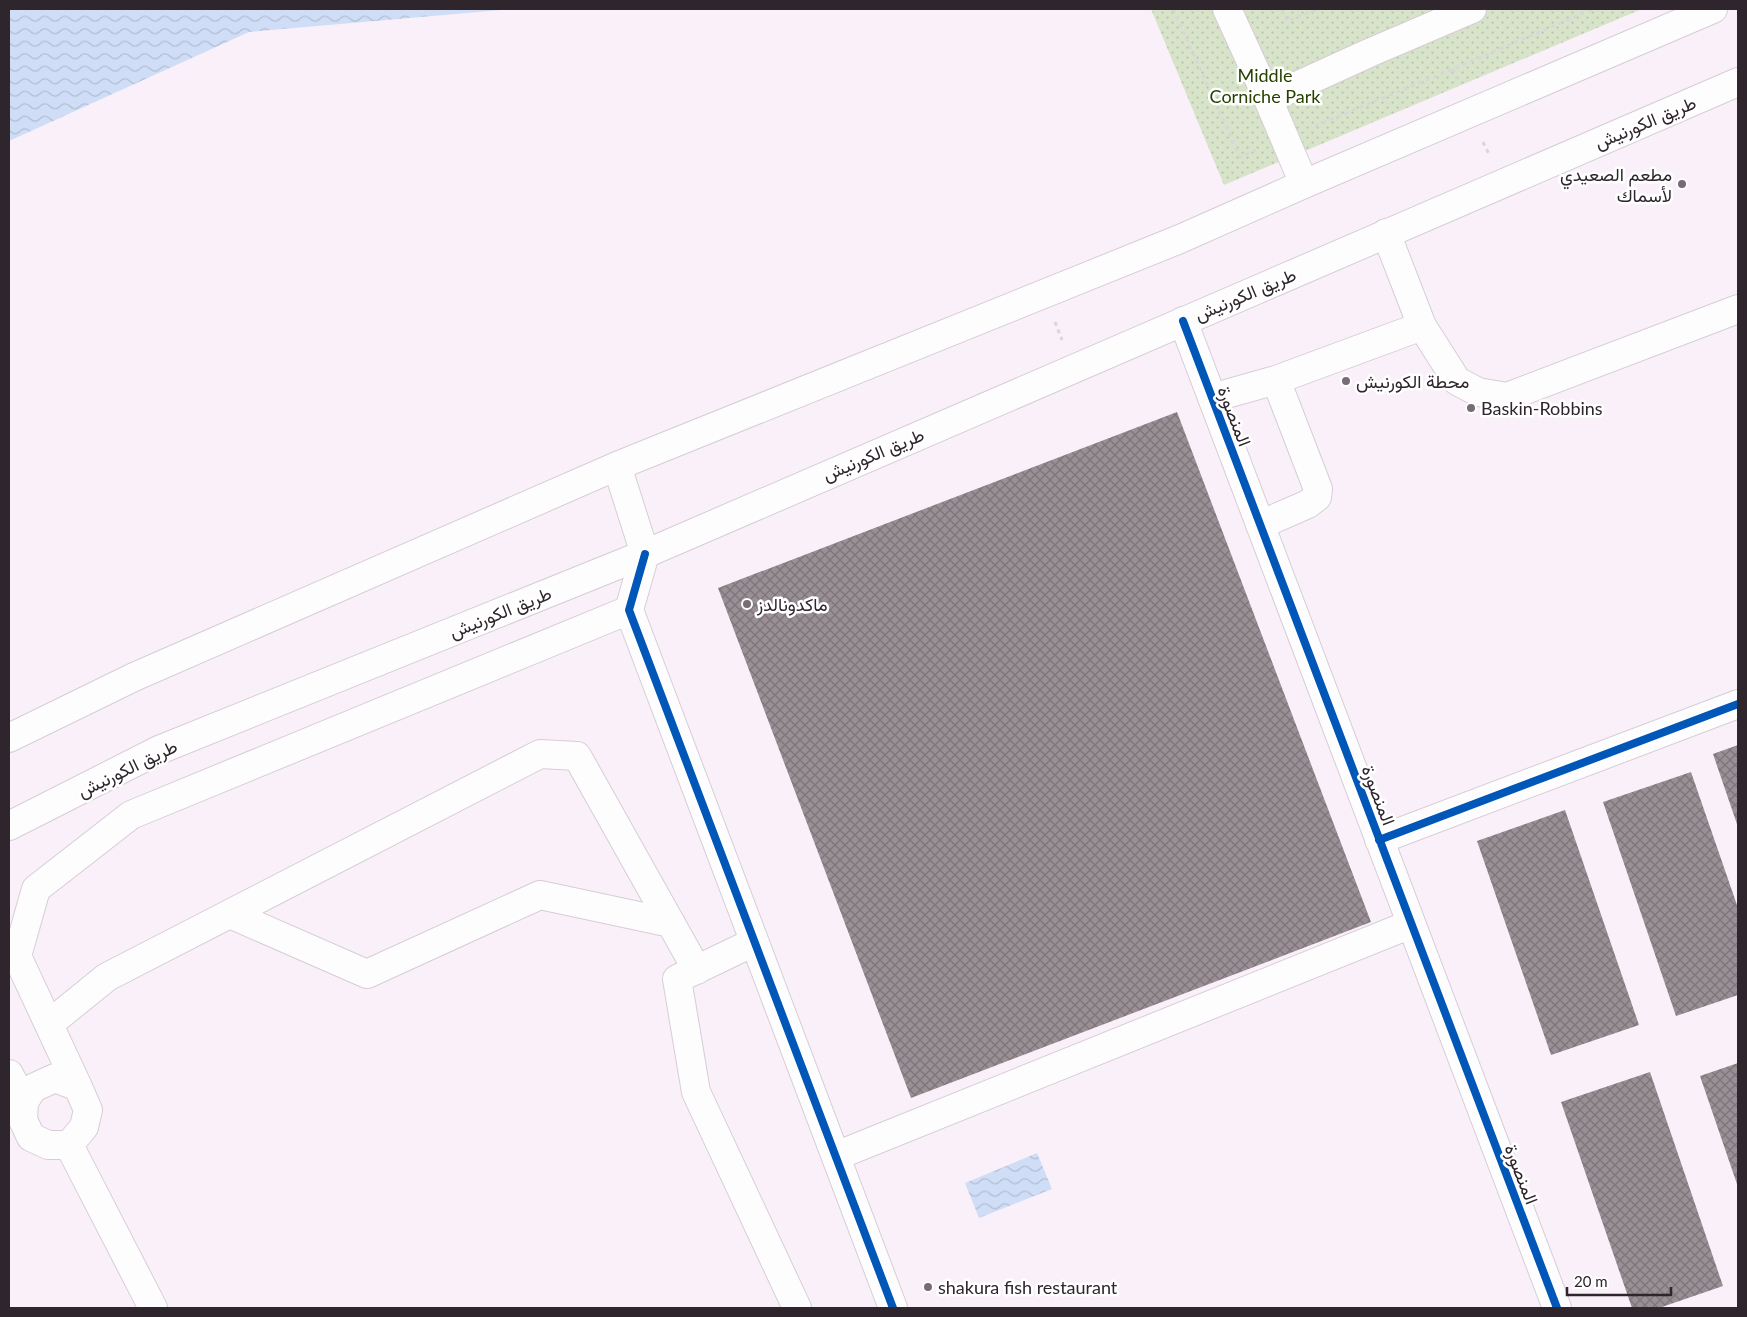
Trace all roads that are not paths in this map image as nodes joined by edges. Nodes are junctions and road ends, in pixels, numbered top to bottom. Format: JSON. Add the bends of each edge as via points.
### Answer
{"nodes":[{"id":1,"x":1227,"y":9,"type":"edge"},
{"id":2,"x":1472,"y":9,"type":"edge"},
{"id":3,"x":1712,"y":9,"type":"edge"},
{"id":4,"x":1738,"y":84,"type":"edge"},
{"id":5,"x":1268,"y":99,"type":"junction"},
{"id":6,"x":1304,"y":184,"type":"junction"},
{"id":7,"x":1386,"y":233,"type":"junction"},
{"id":8,"x":1738,"y":309,"type":"edge"},
{"id":9,"x":1183,"y":321,"type":"junction"},
{"id":10,"x":1422,"y":326,"type":"junction"},
{"id":11,"x":1276,"y":380,"type":"junction"},
{"id":12,"x":1212,"y":398,"type":"junction"},
{"id":13,"x":616,"y":466,"type":"junction"},
{"id":14,"x":1260,"y":524,"type":"junction"},
{"id":15,"x":645,"y":554,"type":"junction"},
{"id":16,"x":629,"y":610,"type":"junction"},
{"id":17,"x":1738,"y":704,"type":"edge"},
{"id":18,"x":9,"y":738,"type":"edge"},
{"id":19,"x":9,"y":826,"type":"edge"},
{"id":20,"x":1380,"y":840,"type":"junction"},
{"id":21,"x":230,"y":914,"type":"junction"},
{"id":22,"x":671,"y":923,"type":"junction"},
{"id":23,"x":1411,"y":924,"type":"junction"},
{"id":24,"x":754,"y":942,"type":"junction"},
{"id":25,"x":697,"y":970,"type":"junction"},
{"id":26,"x":49,"y":1024,"type":"junction"},
{"id":27,"x":9,"y":1074,"type":"edge"},
{"id":28,"x":78,"y":1087,"type":"junction"},
{"id":29,"x":24,"y":1102,"type":"junction"},
{"id":30,"x":69,"y":1145,"type":"junction"},
{"id":31,"x":836,"y":1156,"type":"junction"},
{"id":32,"x":153,"y":1308,"type":"edge"},
{"id":33,"x":796,"y":1308,"type":"edge"},
{"id":34,"x":893,"y":1308,"type":"edge"},
{"id":35,"x":1557,"y":1308,"type":"edge"}],
"edges":[{"from":1,"to":5,"type":"main road"},
{"from":2,"to":5,"type":"main road"},
{"from":3,"to":6,"type":"main road"},
{"from":4,"to":7,"type":"main road","name":"طريق الكورنيش"},
{"from":5,"to":6,"type":"main road"},
{"from":6,"to":13,"type":"main road","via":[[1180,239]]},
{"from":7,"to":9,"type":"main road","name":"طريق الكورنيش"},
{"from":7,"to":10,"type":"main road"},
{"from":8,"to":10,"type":"main road","via":[[1506,397],[1478,392],[1458,380]]},
{"from":9,"to":12,"type":"main road","name":"المنصورة"},
{"from":9,"to":15,"type":"main road","name":"طريق الكورنيش"},
{"from":10,"to":11,"type":"main road"},
{"from":11,"to":12,"type":"main road"},
{"from":11,"to":14,"type":"main road","via":[[1318,489],[1317,497],[1308,504]]},
{"from":12,"to":14,"type":"main road","name":"المنصورة"},
{"from":13,"to":15,"type":"main road"},
{"from":13,"to":18,"type":"main road","via":[[134,677]]},
{"from":14,"to":20,"type":"main road","name":"المنصورة"},
{"from":15,"to":16,"type":"main road"},
{"from":15,"to":19,"type":"main road","name":"طريق الكورنيش","via":[[159,750]]},
{"from":16,"to":24,"type":"main road"},
{"from":16,"to":26,"type":"main road","via":[[131,815],[36,889],[17,956]]},
{"from":17,"to":20,"type":"main road"},
{"from":20,"to":23,"type":"main road","name":"المنصورة"},
{"from":21,"to":22,"type":"main road","via":[[367,974],[540,894]]},
{"from":21,"to":22,"type":"main road","via":[[540,754],[577,756]]},
{"from":21,"to":26,"type":"main road","via":[[107,977]]},
{"from":22,"to":25,"type":"main road"},
{"from":23,"to":31,"type":"main road"},
{"from":23,"to":35,"type":"main road","name":"المنصورة"},
{"from":24,"to":25,"type":"main road"},
{"from":24,"to":31,"type":"main road"},
{"from":25,"to":33,"type":"main road","via":[[676,979],[696,1092]]},
{"from":26,"to":28,"type":"main road"},
{"from":27,"to":29,"type":"main road"},
{"from":28,"to":29,"type":"main road","via":[[55,1078],[33,1088]]},
{"from":28,"to":30,"type":"main road","via":[[88,1110],[84,1127]]},
{"from":29,"to":30,"type":"main road","via":[[23,1120],[31,1137],[48,1145]]},
{"from":30,"to":32,"type":"main road"},
{"from":31,"to":34,"type":"main road"}]}
